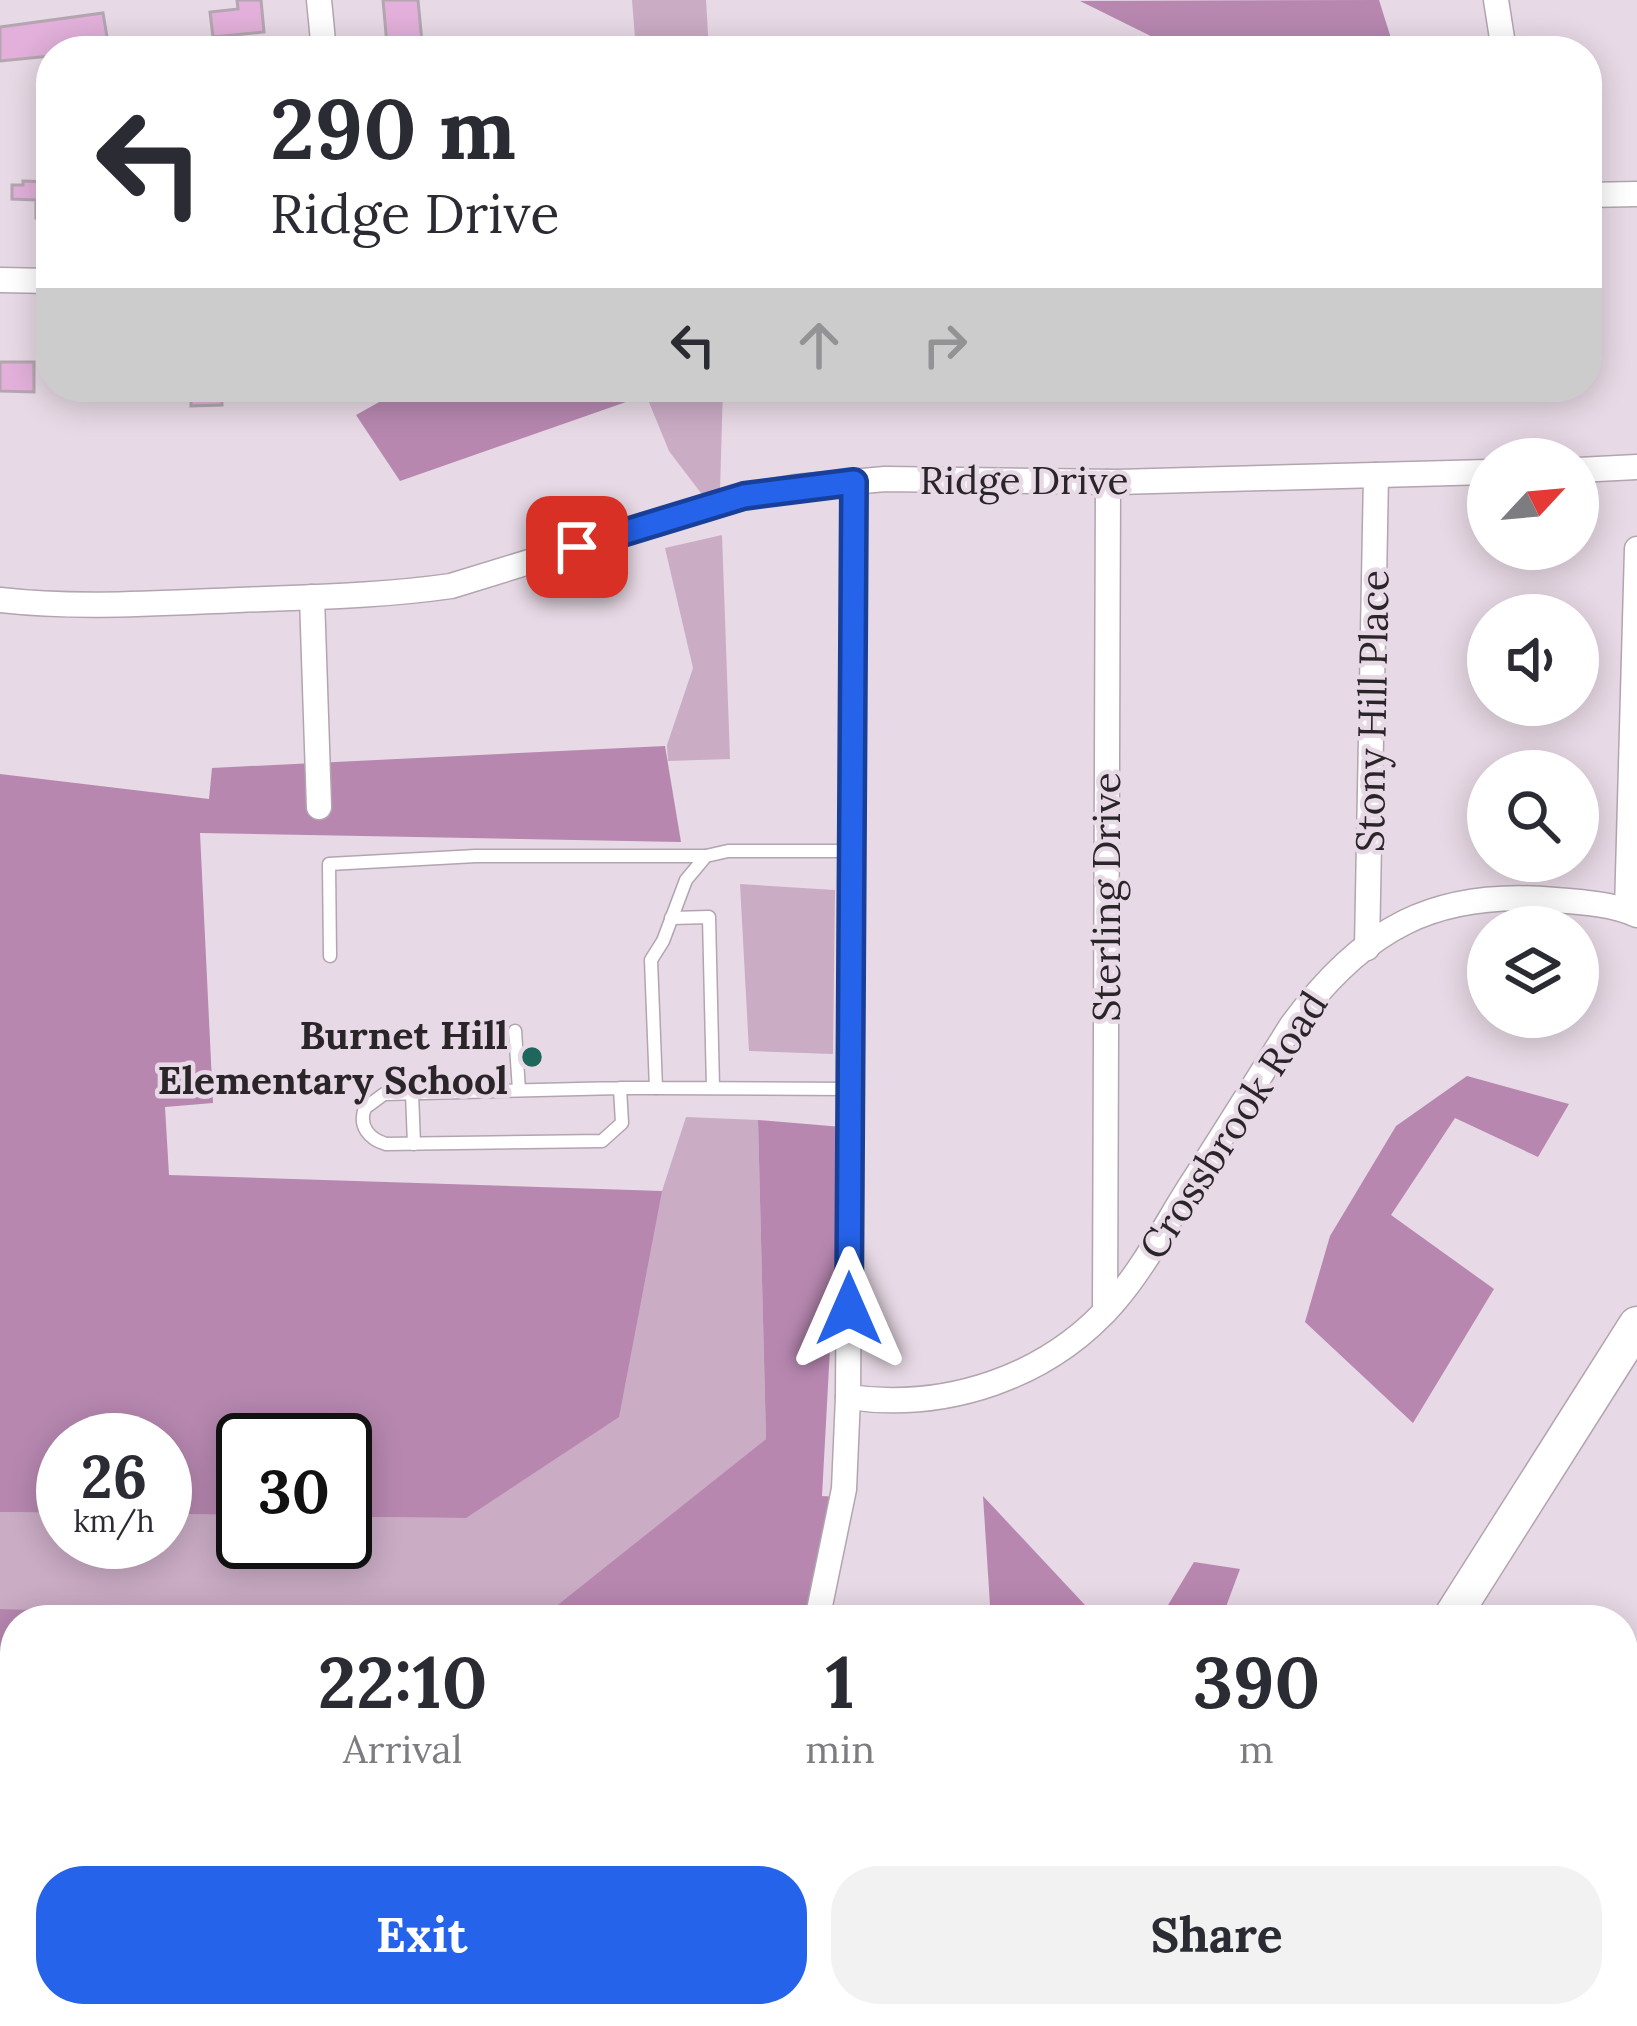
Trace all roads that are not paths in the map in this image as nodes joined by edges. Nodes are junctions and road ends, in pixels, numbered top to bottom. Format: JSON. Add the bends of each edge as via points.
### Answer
{"nodes":[{"id":1,"x":319,"y":0,"type":"edge"},
{"id":2,"x":1496,"y":0,"type":"edge"},
{"id":3,"x":323,"y":36,"type":"edge"},
{"id":4,"x":1502,"y":36,"type":"edge"},
{"id":5,"x":1637,"y":194,"type":"edge"},
{"id":6,"x":1602,"y":195,"type":"edge"},
{"id":7,"x":0,"y":280,"type":"edge"},
{"id":8,"x":36,"y":281,"type":"edge"},
{"id":9,"x":1637,"y":467,"type":"edge"},
{"id":10,"x":1599,"y":469,"type":"edge"},
{"id":11,"x":1467,"y":473,"type":"edge"},
{"id":12,"x":1376,"y":475,"type":"junction"},
{"id":13,"x":854,"y":482,"type":"junction"},
{"id":14,"x":1108,"y":482,"type":"junction"},
{"id":15,"x":1637,"y":549,"type":"edge"},
{"id":16,"x":312,"y":597,"type":"junction"},
{"id":17,"x":0,"y":600,"type":"edge"},
{"id":18,"x":319,"y":807,"type":"dead end"},
{"id":19,"x":852,"y":851,"type":"junction"},
{"id":20,"x":706,"y":856,"type":"junction"},
{"id":21,"x":1632,"y":913,"type":"edge"},
{"id":22,"x":671,"y":918,"type":"junction"},
{"id":23,"x":1367,"y":947,"type":"junction"},
{"id":24,"x":330,"y":956,"type":"dead end"},
{"id":25,"x":515,"y":1031,"type":"dead end"},
{"id":26,"x":713,"y":1087,"type":"junction"},
{"id":27,"x":620,"y":1088,"type":"junction"},
{"id":28,"x":656,"y":1088,"type":"junction"},
{"id":29,"x":850,"y":1089,"type":"junction"},
{"id":30,"x":519,"y":1090,"type":"junction"},
{"id":31,"x":412,"y":1094,"type":"junction"},
{"id":32,"x":414,"y":1144,"type":"junction"},
{"id":33,"x":1105,"y":1312,"type":"junction"},
{"id":34,"x":1637,"y":1325,"type":"edge"},
{"id":35,"x":848,"y":1397,"type":"junction"},
{"id":36,"x":820,"y":1605,"type":"edge"},
{"id":37,"x":1460,"y":1605,"type":"edge"}],
"edges":[{"from":1,"to":3,"type":"street"},
{"from":2,"to":4,"type":"street"},
{"from":5,"to":6,"type":"street"},
{"from":7,"to":8,"type":"street"},
{"from":9,"to":10,"type":"street"},
{"from":11,"to":12,"type":"street","name":"Ridge Drive"},
{"from":12,"to":14,"type":"street","name":"Ridge Drive"},
{"from":12,"to":23,"type":"street","name":"Stony Hill Place"},
{"from":13,"to":14,"type":"street","name":"Ridge Drive"},
{"from":13,"to":16,"type":"street","name":"Ridge Drive","via":[[744,496],[451,586]]},
{"from":13,"to":19,"type":"street"},
{"from":14,"to":33,"type":"street","name":"Sterling Drive"},
{"from":15,"to":21,"type":"street"},
{"from":16,"to":17,"type":"street","name":"Ridge Drive"},
{"from":16,"to":18,"type":"street"},
{"from":19,"to":20,"type":"lane"},
{"from":19,"to":29,"type":"street"},
{"from":20,"to":22,"type":"lane"},
{"from":20,"to":24,"type":"lane","via":[[329,864]]},
{"from":21,"to":23,"type":"street","name":"Crossbrook Road","via":[[1485,897],[1423,912]]},
{"from":22,"to":26,"type":"lane","via":[[709,917]]},
{"from":22,"to":28,"type":"lane","via":[[651,960]]},
{"from":23,"to":33,"type":"street","name":"Crossbrook Road","via":[[1321,985],[1292,1024]]},
{"from":25,"to":30,"type":"lane"},
{"from":26,"to":28,"type":"lane"},
{"from":26,"to":29,"type":"lane"},
{"from":27,"to":28,"type":"lane"},
{"from":27,"to":30,"type":"lane"},
{"from":27,"to":32,"type":"lane","via":[[622,1123],[602,1142]]},
{"from":29,"to":35,"type":"street"},
{"from":30,"to":31,"type":"lane"},
{"from":31,"to":32,"type":"lane"},
{"from":31,"to":32,"type":"lane","via":[[376,1096],[363,1123],[377,1142]]},
{"from":33,"to":35,"type":"street","name":"Crossbrook Road","via":[[1041,1362],[985,1387],[925,1400]]},
{"from":34,"to":37,"type":"main road"},
{"from":35,"to":36,"type":"street","via":[[844,1489]]}]}
